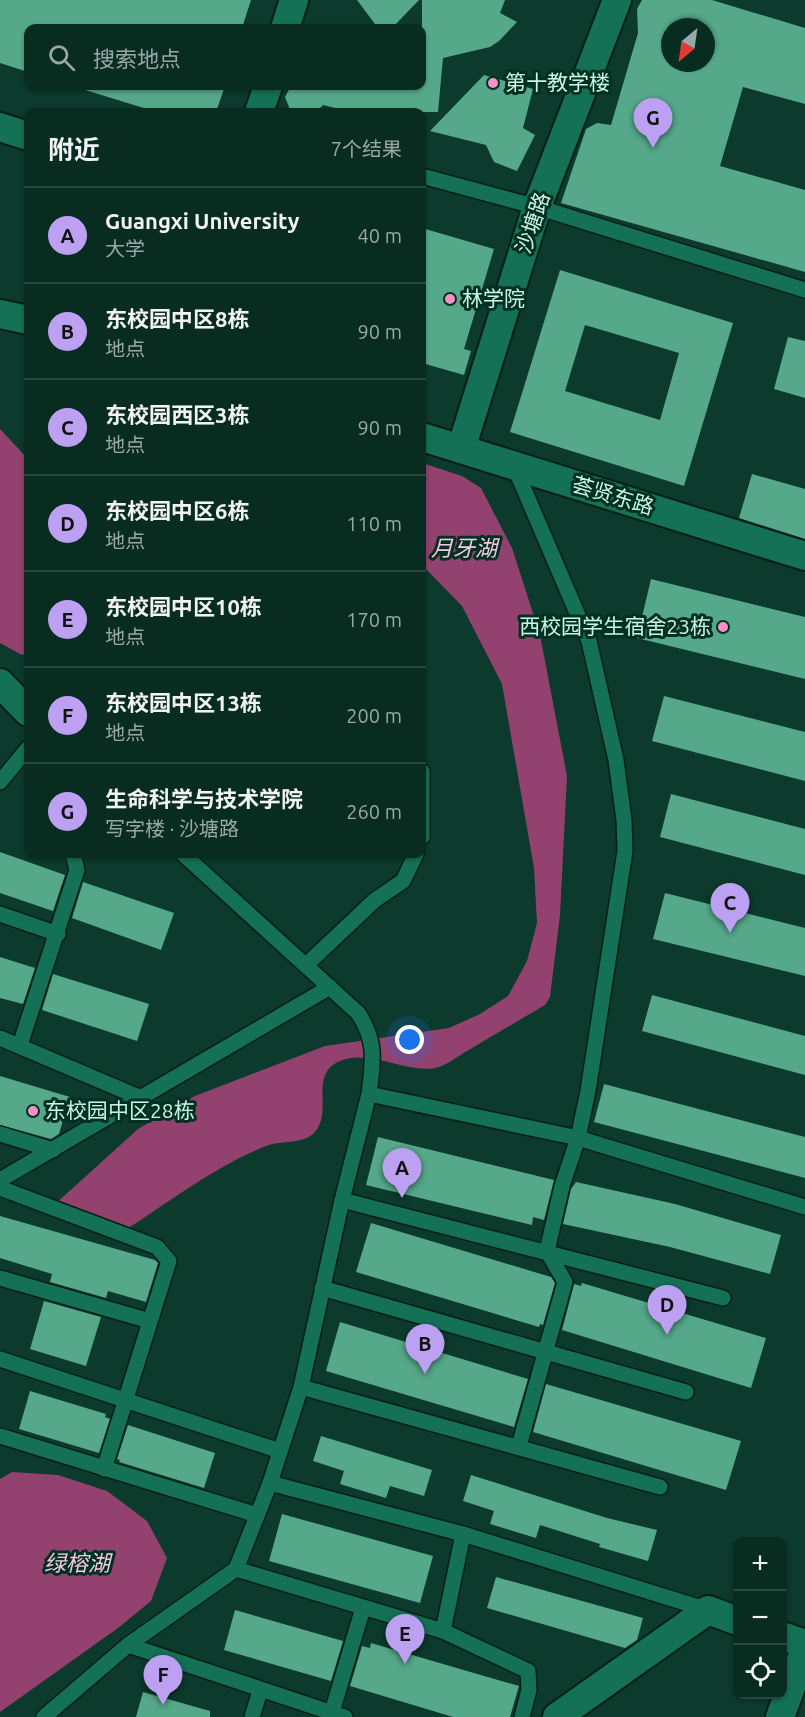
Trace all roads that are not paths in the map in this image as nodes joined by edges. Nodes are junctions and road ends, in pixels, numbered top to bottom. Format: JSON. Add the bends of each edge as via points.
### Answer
{"nodes":[{"id":1,"x":294,"y":0,"type":"edge"},
{"id":2,"x":617,"y":0,"type":"edge"},
{"id":3,"x":286,"y":24,"type":"edge"},
{"id":4,"x":267,"y":90,"type":"edge"},
{"id":5,"x":260,"y":108,"type":"edge"},
{"id":6,"x":0,"y":127,"type":"edge"},
{"id":7,"x":24,"y":135,"type":"edge"},
{"id":8,"x":426,"y":177,"type":"edge"},
{"id":9,"x":537,"y":207,"type":"junction"},
{"id":10,"x":805,"y":290,"type":"edge"},
{"id":11,"x":0,"y":314,"type":"edge"},
{"id":12,"x":24,"y":319,"type":"edge"},
{"id":13,"x":426,"y":438,"type":"edge"},
{"id":14,"x":461,"y":449,"type":"junction"},
{"id":15,"x":514,"y":465,"type":"junction"},
{"id":16,"x":805,"y":556,"type":"edge"},
{"id":17,"x":0,"y":683,"type":"edge"},
{"id":18,"x":24,"y":708,"type":"edge"},
{"id":19,"x":24,"y":753,"type":"edge"},
{"id":20,"x":0,"y":782,"type":"edge"},
{"id":21,"x":74,"y":858,"type":"edge"},
{"id":22,"x":187,"y":858,"type":"edge"},
{"id":23,"x":414,"y":858,"type":"edge"},
{"id":24,"x":0,"y":914,"type":"edge"},
{"id":25,"x":58,"y":934,"type":"junction"},
{"id":26,"x":306,"y":965,"type":"junction"},
{"id":27,"x":330,"y":987,"type":"junction"},
{"id":28,"x":0,"y":1038,"type":"edge"},
{"id":29,"x":20,"y":1045,"type":"junction"},
{"id":30,"x":369,"y":1094,"type":"junction"},
{"id":31,"x":141,"y":1098,"type":"junction"},
{"id":32,"x":0,"y":1134,"type":"edge"},
{"id":33,"x":578,"y":1138,"type":"junction"},
{"id":34,"x":53,"y":1150,"type":"junction"},
{"id":35,"x":0,"y":1180,"type":"edge"},
{"id":36,"x":0,"y":1188,"type":"edge"},
{"id":37,"x":342,"y":1200,"type":"junction"},
{"id":38,"x":805,"y":1207,"type":"edge"},
{"id":39,"x":547,"y":1251,"type":"junction"},
{"id":40,"x":0,"y":1278,"type":"edge"},
{"id":41,"x":322,"y":1288,"type":"junction"},
{"id":42,"x":723,"y":1298,"type":"dead end"},
{"id":43,"x":150,"y":1321,"type":"junction"},
{"id":44,"x":547,"y":1354,"type":"junction"},
{"id":45,"x":0,"y":1359,"type":"edge"},
{"id":46,"x":301,"y":1387,"type":"junction"},
{"id":47,"x":686,"y":1392,"type":"dead end"},
{"id":48,"x":127,"y":1401,"type":"junction"},
{"id":49,"x":0,"y":1436,"type":"edge"},
{"id":50,"x":519,"y":1446,"type":"junction"},
{"id":51,"x":280,"y":1451,"type":"junction"},
{"id":52,"x":104,"y":1469,"type":"junction"},
{"id":53,"x":270,"y":1483,"type":"junction"},
{"id":54,"x":660,"y":1486,"type":"dead end"},
{"id":55,"x":257,"y":1515,"type":"junction"},
{"id":56,"x":463,"y":1534,"type":"junction"},
{"id":57,"x":236,"y":1569,"type":"junction"},
{"id":58,"x":363,"y":1608,"type":"junction"},
{"id":59,"x":708,"y":1611,"type":"junction"},
{"id":60,"x":733,"y":1619,"type":"edge"},
{"id":61,"x":443,"y":1631,"type":"junction"},
{"id":62,"x":787,"y":1637,"type":"edge"},
{"id":63,"x":805,"y":1644,"type":"edge"},
{"id":64,"x":128,"y":1645,"type":"junction"},
{"id":65,"x":805,"y":1649,"type":"edge"},
{"id":66,"x":260,"y":1691,"type":"junction"},
{"id":67,"x":339,"y":1715,"type":"edge"},
{"id":68,"x":44,"y":1717,"type":"edge"},
{"id":69,"x":252,"y":1717,"type":"edge"},
{"id":70,"x":522,"y":1717,"type":"edge"},
{"id":71,"x":557,"y":1717,"type":"edge"},
{"id":72,"x":780,"y":1717,"type":"edge"}],
"edges":[{"from":1,"to":3,"type":"street"},
{"from":2,"to":9,"type":"street","name":"沙塘路"},
{"from":4,"to":5,"type":"street"},
{"from":6,"to":7,"type":"street"},
{"from":8,"to":9,"type":"lane"},
{"from":9,"to":10,"type":"lane"},
{"from":9,"to":14,"type":"street","name":"沙塘路"},
{"from":11,"to":12,"type":"street"},
{"from":13,"to":14,"type":"street","name":"荟贤东路"},
{"from":14,"to":15,"type":"street","name":"荟贤东路"},
{"from":15,"to":16,"type":"street","name":"荟贤东路"},
{"from":15,"to":33,"type":"lane","via":[[589,641],[614,749],[624,820],[625,851]]},
{"from":17,"to":18,"type":"street"},
{"from":19,"to":20,"type":"lane"},
{"from":21,"to":25,"type":"lane","via":[[77,870]]},
{"from":22,"to":26,"type":"lane"},
{"from":23,"to":26,"type":"lane","via":[[403,881],[375,900]]},
{"from":24,"to":25,"type":"lane"},
{"from":25,"to":29,"type":"lane"},
{"from":26,"to":27,"type":"lane"},
{"from":27,"to":30,"type":"lane","via":[[370,1030],[373,1066]]},
{"from":27,"to":31,"type":"lane"},
{"from":28,"to":29,"type":"lane"},
{"from":29,"to":31,"type":"lane"},
{"from":30,"to":33,"type":"lane"},
{"from":30,"to":37,"type":"lane"},
{"from":31,"to":34,"type":"lane"},
{"from":32,"to":34,"type":"lane"},
{"from":33,"to":38,"type":"lane"},
{"from":33,"to":39,"type":"lane"},
{"from":34,"to":35,"type":"lane"},
{"from":36,"to":43,"type":"lane","via":[[157,1247],[169,1261],[169,1269]]},
{"from":37,"to":39,"type":"lane"},
{"from":37,"to":41,"type":"lane"},
{"from":39,"to":42,"type":"lane"},
{"from":39,"to":44,"type":"lane","via":[[565,1282]]},
{"from":40,"to":43,"type":"lane"},
{"from":41,"to":44,"type":"lane"},
{"from":41,"to":46,"type":"lane"},
{"from":43,"to":48,"type":"lane"},
{"from":44,"to":47,"type":"lane"},
{"from":44,"to":50,"type":"lane"},
{"from":45,"to":48,"type":"lane"},
{"from":46,"to":50,"type":"lane"},
{"from":46,"to":51,"type":"lane"},
{"from":48,"to":51,"type":"lane"},
{"from":48,"to":52,"type":"lane"},
{"from":49,"to":52,"type":"lane"},
{"from":50,"to":54,"type":"lane"},
{"from":51,"to":53,"type":"lane"},
{"from":52,"to":55,"type":"lane"},
{"from":53,"to":55,"type":"lane"},
{"from":53,"to":56,"type":"lane"},
{"from":55,"to":57,"type":"lane"},
{"from":56,"to":59,"type":"lane"},
{"from":56,"to":61,"type":"lane"},
{"from":57,"to":58,"type":"lane"},
{"from":57,"to":64,"type":"lane"},
{"from":58,"to":61,"type":"lane"},
{"from":58,"to":67,"type":"lane"},
{"from":59,"to":60,"type":"street"},
{"from":59,"to":71,"type":"street"},
{"from":61,"to":70,"type":"lane","via":[[528,1671],[529,1690]]},
{"from":62,"to":63,"type":"street"},
{"from":64,"to":66,"type":"lane"},
{"from":64,"to":68,"type":"lane"},
{"from":65,"to":72,"type":"street"},
{"from":66,"to":67,"type":"lane"},
{"from":66,"to":69,"type":"lane"}]}
